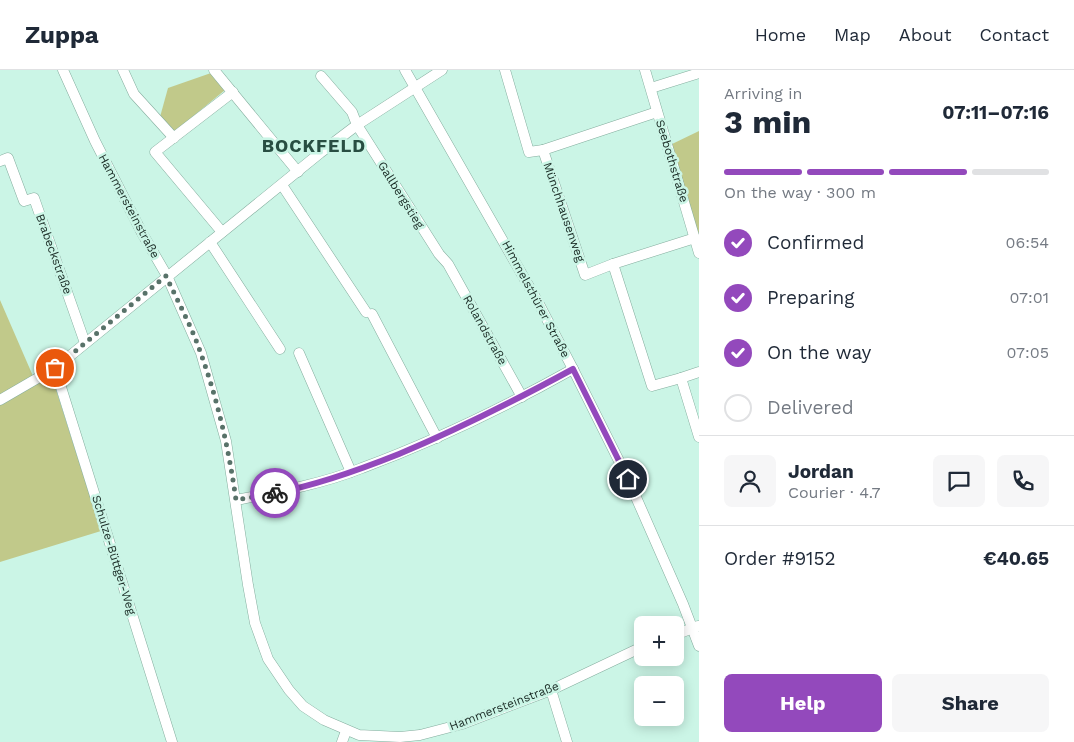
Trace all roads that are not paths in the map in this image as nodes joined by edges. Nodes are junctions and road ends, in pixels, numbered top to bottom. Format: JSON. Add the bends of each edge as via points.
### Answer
{"nodes":[{"id":1,"x":63,"y":70,"type":"edge"},
{"id":2,"x":123,"y":70,"type":"edge"},
{"id":3,"x":214,"y":70,"type":"edge"},
{"id":4,"x":405,"y":70,"type":"edge"},
{"id":5,"x":442,"y":70,"type":"edge"},
{"id":6,"x":505,"y":70,"type":"edge"},
{"id":7,"x":645,"y":70,"type":"edge"},
{"id":8,"x":699,"y":73,"type":"edge"},
{"id":9,"x":321,"y":76,"type":"dead end"},
{"id":10,"x":414,"y":87,"type":"junction"},
{"id":11,"x":650,"y":88,"type":"junction"},
{"id":12,"x":233,"y":92,"type":"junction"},
{"id":13,"x":657,"y":112,"type":"junction"},
{"id":14,"x":357,"y":125,"type":"junction"},
{"id":15,"x":174,"y":138,"type":"junction"},
{"id":16,"x":543,"y":150,"type":"junction"},
{"id":17,"x":0,"y":160,"type":"edge"},
{"id":18,"x":298,"y":172,"type":"junction"},
{"id":19,"x":282,"y":184,"type":"junction"},
{"id":20,"x":222,"y":232,"type":"junction"},
{"id":21,"x":695,"y":238,"type":"junction"},
{"id":22,"x":210,"y":242,"type":"junction"},
{"id":23,"x":699,"y":253,"type":"edge"},
{"id":24,"x":448,"y":264,"type":"joint"},
{"id":25,"x":613,"y":264,"type":"junction"},
{"id":26,"x":166,"y":276,"type":"junction"},
{"id":27,"x":85,"y":343,"type":"junction"},
{"id":28,"x":280,"y":349,"type":"dead end"},
{"id":29,"x":300,"y":353,"type":"dead end"},
{"id":30,"x":55,"y":368,"type":"junction"},
{"id":31,"x":573,"y":369,"type":"junction"},
{"id":32,"x":699,"y":372,"type":"edge"},
{"id":33,"x":680,"y":378,"type":"junction"},
{"id":34,"x":522,"y":397,"type":"junction"},
{"id":35,"x":0,"y":400,"type":"edge"},
{"id":36,"x":437,"y":438,"type":"junction"},
{"id":37,"x":699,"y":438,"type":"edge"},
{"id":38,"x":351,"y":472,"type":"junction"},
{"id":39,"x":236,"y":500,"type":"junction"},
{"id":40,"x":696,"y":627,"type":"edge"},
{"id":41,"x":684,"y":632,"type":"edge"},
{"id":42,"x":699,"y":646,"type":"edge"},
{"id":43,"x":634,"y":651,"type":"edge"},
{"id":44,"x":551,"y":690,"type":"junction"},
{"id":45,"x":346,"y":731,"type":"junction"},
{"id":46,"x":172,"y":742,"type":"edge"},
{"id":47,"x":342,"y":742,"type":"edge"},
{"id":48,"x":567,"y":742,"type":"edge"}],
"edges":[{"from":1,"to":26,"type":"street","name":"Hammersteinstraße","via":[[95,141]]},
{"from":2,"to":15,"type":"street","via":[[134,94]]},
{"from":3,"to":12,"type":"street"},
{"from":4,"to":10,"type":"street","name":"Himmelsthürer Straße"},
{"from":5,"to":10,"type":"street"},
{"from":6,"to":16,"type":"street","name":"Münchhausenweg","via":[[530,152]]},
{"from":7,"to":11,"type":"street","name":"Seebothstraße"},
{"from":8,"to":11,"type":"street"},
{"from":9,"to":14,"type":"street","name":"Gallbergstieg","via":[[352,112]]},
{"from":10,"to":14,"type":"street"},
{"from":10,"to":31,"type":"street","name":"Himmelsthürer Straße","via":[[521,271]]},
{"from":11,"to":13,"type":"street","name":"Seebothstraße"},
{"from":12,"to":15,"type":"street"},
{"from":12,"to":18,"type":"street"},
{"from":13,"to":16,"type":"street","name":"Münchhausenweg"},
{"from":13,"to":21,"type":"street","name":"Seebothstraße"},
{"from":14,"to":18,"type":"street"},
{"from":14,"to":24,"type":"street","name":"Gallbergstieg","via":[[438,254]]},
{"from":15,"to":20,"type":"street","via":[[156,152]]},
{"from":16,"to":25,"type":"street","name":"Münchhausenweg","via":[[585,274]]},
{"from":17,"to":27,"type":"street","name":"Brabeckstraße","via":[[8,158],[24,201],[34,198]]},
{"from":18,"to":19,"type":"street"},
{"from":19,"to":20,"type":"street"},
{"from":19,"to":36,"type":"street","via":[[369,313]]},
{"from":20,"to":22,"type":"street"},
{"from":21,"to":23,"type":"street","name":"Seebothstraße"},
{"from":21,"to":25,"type":"street","name":"Münchhausenweg"},
{"from":22,"to":26,"type":"street"},
{"from":22,"to":28,"type":"street"},
{"from":24,"to":34,"type":"street","name":"Rolandstraße"},
{"from":25,"to":33,"type":"street","via":[[652,386]]},
{"from":26,"to":27,"type":"street"},
{"from":26,"to":39,"type":"street","name":"Hammersteinstraße","via":[[201,353],[214,393]]},
{"from":27,"to":30,"type":"street"},
{"from":29,"to":38,"type":"street"},
{"from":30,"to":35,"type":"street"},
{"from":30,"to":46,"type":"street","name":"Schulze-Büttger-Weg"},
{"from":31,"to":34,"type":"street"},
{"from":31,"to":40,"type":"street","name":"Himmelsthürer Straße"},
{"from":32,"to":33,"type":"street"},
{"from":33,"to":37,"type":"street"},
{"from":34,"to":36,"type":"street"},
{"from":36,"to":38,"type":"street"},
{"from":38,"to":39,"type":"street","via":[[280,492]]},
{"from":39,"to":45,"type":"street","name":"Hammersteinstraße","via":[[255,623],[268,658],[288,690],[303,706]]},
{"from":40,"to":41,"type":"street"},
{"from":40,"to":42,"type":"street","name":"Himmelsthürer Straße"},
{"from":43,"to":44,"type":"street","name":"Hammersteinstraße"},
{"from":44,"to":45,"type":"street","name":"Hammersteinstraße","via":[[462,724],[420,735],[359,735]]},
{"from":44,"to":48,"type":"street"},
{"from":45,"to":47,"type":"street"}]}
